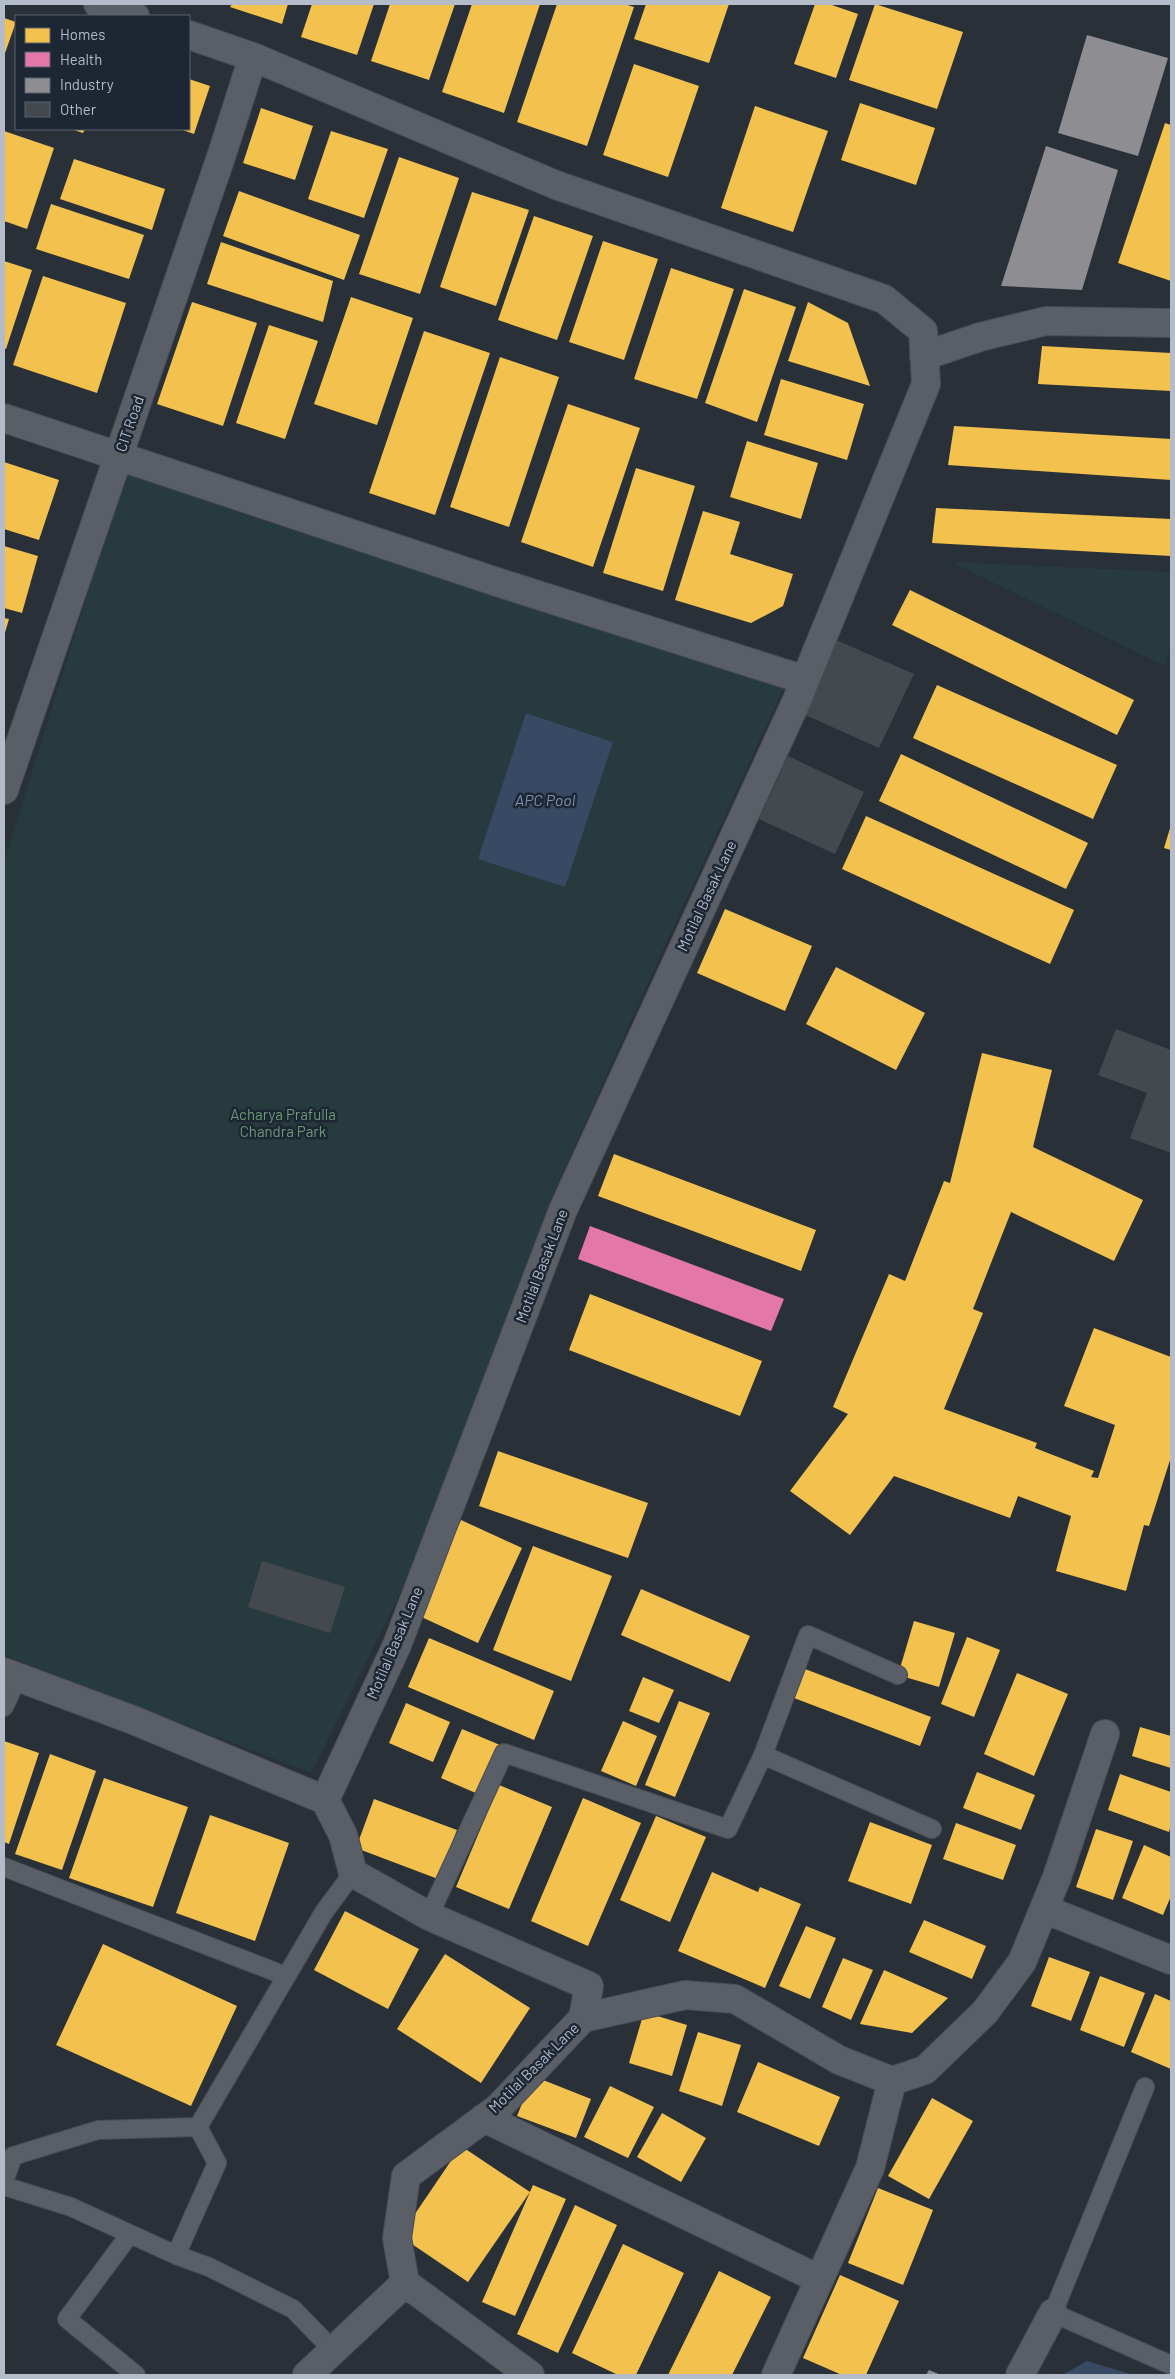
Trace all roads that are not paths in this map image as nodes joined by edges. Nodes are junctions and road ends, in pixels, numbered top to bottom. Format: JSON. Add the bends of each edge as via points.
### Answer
{"nodes":[{"id":1,"x":98,"y":4,"type":"edge"},
{"id":2,"x":132,"y":15,"type":"edge"},
{"id":3,"x":190,"y":35,"type":"edge"},
{"id":4,"x":253,"y":57,"type":"junction"},
{"id":5,"x":1171,"y":323,"type":"edge"},
{"id":6,"x":924,"y":356,"type":"junction"},
{"id":7,"x":4,"y":418,"type":"edge"},
{"id":8,"x":119,"y":456,"type":"junction"},
{"id":9,"x":805,"y":680,"type":"junction"},
{"id":10,"x":4,"y":790,"type":"edge"},
{"id":11,"x":11,"y":1675,"type":"edge"},
{"id":12,"x":898,"y":1675,"type":"dead end"},
{"id":13,"x":4,"y":1707,"type":"edge"},
{"id":14,"x":1105,"y":1734,"type":"dead end"},
{"id":15,"x":763,"y":1755,"type":"junction"},
{"id":16,"x":325,"y":1800,"type":"junction"},
{"id":17,"x":932,"y":1829,"type":"dead end"},
{"id":18,"x":4,"y":1867,"type":"edge"},
{"id":19,"x":353,"y":1873,"type":"junction"},
{"id":20,"x":1044,"y":1909,"type":"junction"},
{"id":21,"x":429,"y":1916,"type":"junction"},
{"id":22,"x":1171,"y":1960,"type":"edge"},
{"id":23,"x":286,"y":1976,"type":"junction"},
{"id":24,"x":583,"y":2018,"type":"junction"},
{"id":25,"x":892,"y":2081,"type":"junction"},
{"id":26,"x":1145,"y":2087,"type":"dead end"},
{"id":27,"x":484,"y":2118,"type":"junction"},
{"id":28,"x":198,"y":2127,"type":"junction"},
{"id":29,"x":4,"y":2181,"type":"edge"},
{"id":30,"x":4,"y":2186,"type":"edge"},
{"id":31,"x":130,"y":2234,"type":"junction"},
{"id":32,"x":176,"y":2255,"type":"junction"},
{"id":33,"x":819,"y":2280,"type":"junction"},
{"id":34,"x":405,"y":2283,"type":"junction"},
{"id":35,"x":1053,"y":2313,"type":"junction"},
{"id":36,"x":334,"y":2351,"type":"junction"},
{"id":37,"x":1171,"y":2365,"type":"edge"},
{"id":38,"x":136,"y":2375,"type":"edge"},
{"id":39,"x":307,"y":2375,"type":"edge"},
{"id":40,"x":530,"y":2375,"type":"edge"},
{"id":41,"x":776,"y":2375,"type":"edge"},
{"id":42,"x":1020,"y":2375,"type":"edge"}],
"edges":[{"from":1,"to":2,"type":"street"},
{"from":3,"to":4,"type":"street","name":"Motilal Basak Lane"},
{"from":4,"to":6,"type":"street","name":"Motilal Basak Lane","via":[[556,185],[884,299],[922,331]]},
{"from":4,"to":8,"type":"street","name":"CIT Road"},
{"from":5,"to":6,"type":"street","via":[[1046,321],[980,337]]},
{"from":6,"to":9,"type":"street","name":"Motilal Basak Lane","via":[[926,384]]},
{"from":7,"to":8,"type":"street"},
{"from":8,"to":9,"type":"street"},
{"from":8,"to":10,"type":"street","name":"CIT Road"},
{"from":9,"to":16,"type":"street","name":"Motilal Basak Lane","via":[[563,1210],[397,1645]]},
{"from":11,"to":13,"type":"lane"},
{"from":11,"to":16,"type":"street","via":[[133,1720]]},
{"from":12,"to":15,"type":"lane","via":[[808,1635]]},
{"from":14,"to":20,"type":"street"},
{"from":15,"to":17,"type":"lane"},
{"from":15,"to":21,"type":"lane","via":[[728,1829],[504,1753]]},
{"from":16,"to":19,"type":"street","via":[[342,1835]]},
{"from":18,"to":23,"type":"lane"},
{"from":19,"to":21,"type":"street","name":"Motilal Basak Lane"},
{"from":19,"to":23,"type":"lane","via":[[324,1912]]},
{"from":20,"to":22,"type":"street"},
{"from":20,"to":25,"type":"street","via":[[1022,1962],[985,2012],[925,2070]]},
{"from":21,"to":24,"type":"street","name":"Motilal Basak Lane","via":[[589,1986]]},
{"from":23,"to":28,"type":"lane"},
{"from":24,"to":25,"type":"street","via":[[685,1995],[735,2000],[839,2060]]},
{"from":24,"to":27,"type":"street","name":"Motilal Basak Lane","via":[[498,2108]]},
{"from":25,"to":33,"type":"street","via":[[870,2168]]},
{"from":26,"to":35,"type":"lane"},
{"from":27,"to":33,"type":"street"},
{"from":27,"to":34,"type":"street","name":"Motilal Basak Lane","via":[[406,2176],[398,2238]]},
{"from":28,"to":29,"type":"lane","via":[[98,2130],[13,2156]]},
{"from":28,"to":32,"type":"lane","via":[[217,2163]]},
{"from":30,"to":31,"type":"lane","via":[[71,2207]]},
{"from":31,"to":32,"type":"lane"},
{"from":31,"to":38,"type":"lane","via":[[67,2320]]},
{"from":32,"to":36,"type":"lane","via":[[209,2267],[293,2309]]},
{"from":33,"to":41,"type":"street"},
{"from":34,"to":36,"type":"street"},
{"from":34,"to":40,"type":"street"},
{"from":35,"to":37,"type":"lane"},
{"from":35,"to":42,"type":"street"},
{"from":36,"to":39,"type":"street"}]}
